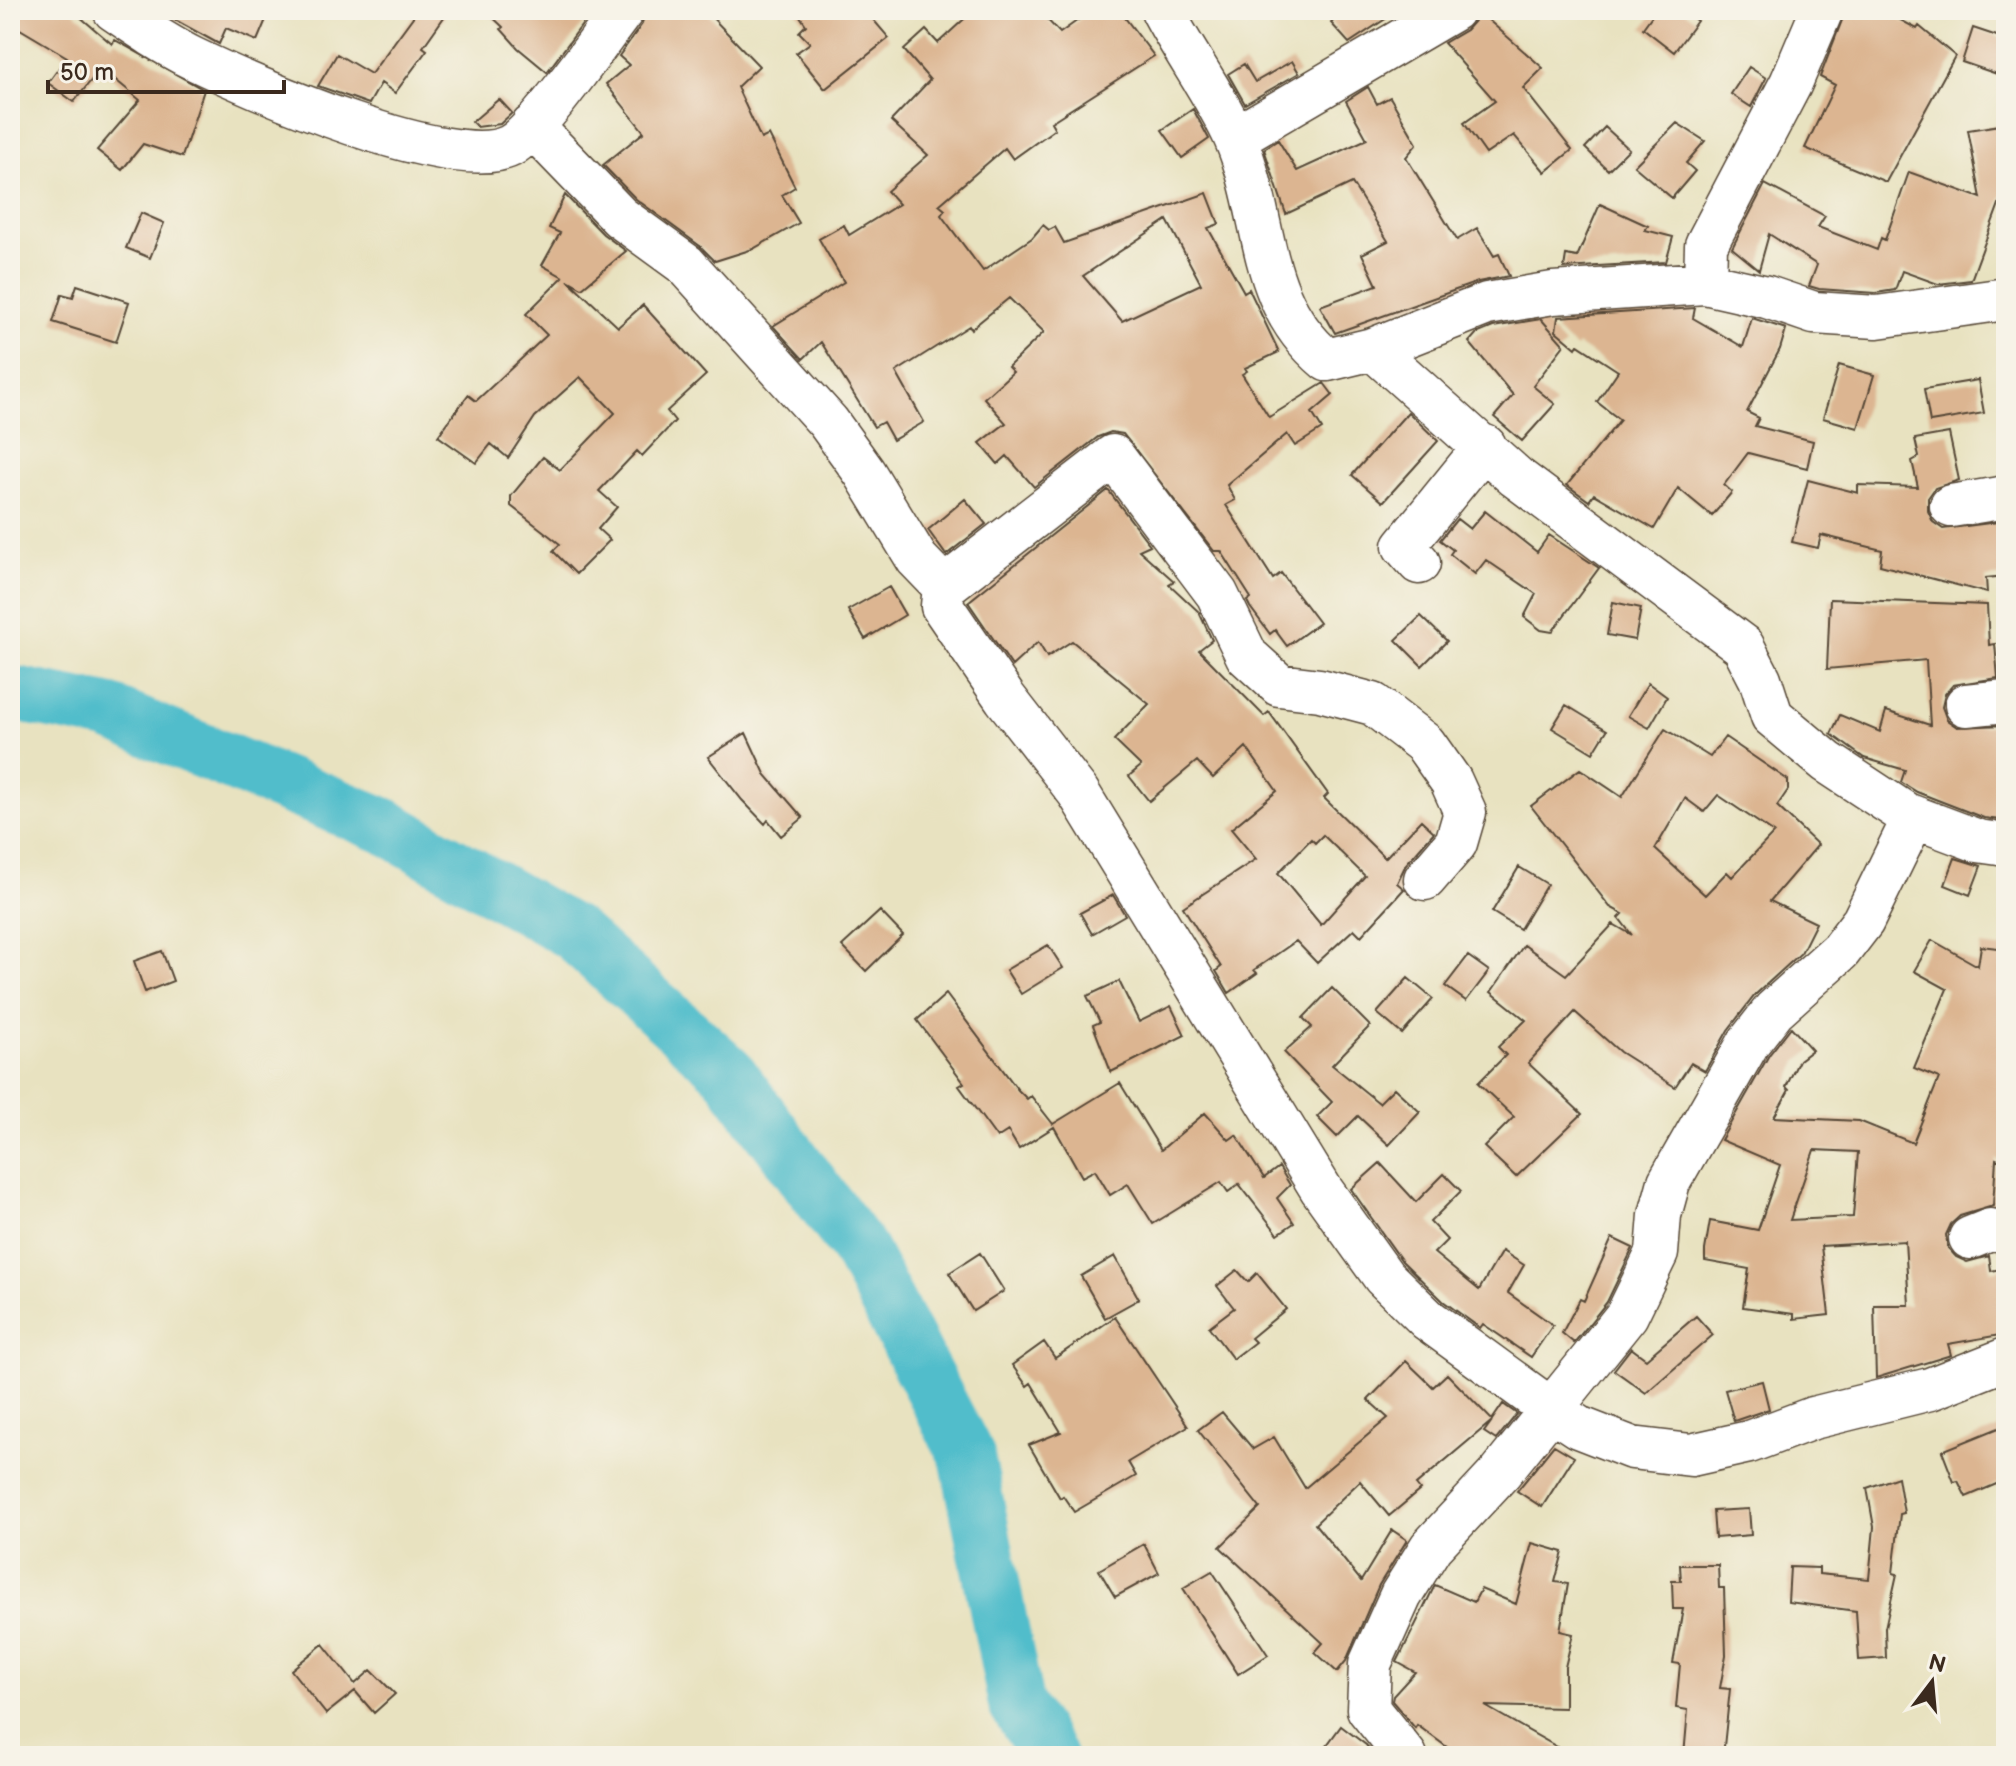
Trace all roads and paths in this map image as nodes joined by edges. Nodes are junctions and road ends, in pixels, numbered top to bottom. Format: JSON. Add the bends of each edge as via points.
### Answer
{"nodes":[{"id":1,"x":114,"y":10,"type":"edge"},
{"id":2,"x":623,"y":10,"type":"edge"},
{"id":3,"x":1162,"y":10,"type":"edge"},
{"id":4,"x":1453,"y":10,"type":"edge"},
{"id":5,"x":1822,"y":10,"type":"edge"},
{"id":6,"x":532,"y":126,"type":"junction"},
{"id":7,"x":1235,"y":138,"type":"junction"},
{"id":8,"x":1705,"y":283,"type":"junction"},
{"id":9,"x":2006,"y":299,"type":"edge"},
{"id":10,"x":1373,"y":349,"type":"junction"},
{"id":11,"x":1485,"y":446,"type":"junction"},
{"id":12,"x":2006,"y":497,"type":"edge"},
{"id":13,"x":1951,"y":506,"type":"dead end"},
{"id":14,"x":1419,"y":563,"type":"dead end"},
{"id":15,"x":944,"y":587,"type":"junction"},
{"id":16,"x":1914,"y":817,"type":"junction"},
{"id":17,"x":2006,"y":845,"type":"edge"},
{"id":18,"x":1425,"y":879,"type":"dead end"},
{"id":19,"x":2006,"y":1359,"type":"edge"},
{"id":20,"x":1549,"y":1408,"type":"junction"},
{"id":21,"x":1406,"y":1756,"type":"edge"}],
"edges":[{"from":1,"to":6,"type":"street","via":[[183,53],[260,88],[411,140],[454,151],[496,152],[515,144]]},
{"from":2,"to":6,"type":"street"},
{"from":3,"to":7,"type":"street"},
{"from":4,"to":7,"type":"street"},
{"from":5,"to":8,"type":"street","via":[[1791,83],[1706,245]]},
{"from":6,"to":15,"type":"street","via":[[620,217],[686,265],[828,422],[917,559]]},
{"from":7,"to":10,"type":"street","via":[[1265,258],[1289,319],[1327,360]]},
{"from":8,"to":9,"type":"street","via":[[1814,313],[1877,317]]},
{"from":8,"to":10,"type":"street","via":[[1553,293],[1487,304]]},
{"from":10,"to":11,"type":"street"},
{"from":11,"to":14,"type":"street","via":[[1404,546]]},
{"from":11,"to":16,"type":"street","via":[[1516,477],[1743,646],[1772,716],[1827,762]]},
{"from":12,"to":13,"type":"street"},
{"from":15,"to":18,"type":"street","via":[[1113,456],[1217,594],[1247,656],[1279,685],[1373,704],[1425,744],[1465,812],[1456,843]]},
{"from":15,"to":20,"type":"street","via":[[942,606],[1078,792],[1321,1189],[1384,1277],[1427,1319]]},
{"from":16,"to":17,"type":"street","via":[[1978,841]]},
{"from":16,"to":20,"type":"street","via":[[1863,921],[1749,1042],[1669,1182],[1657,1253],[1627,1315]]},
{"from":19,"to":20,"type":"street","via":[[1930,1389],[1691,1455],[1632,1448],[1578,1427]]},
{"from":20,"to":21,"type":"street","via":[[1500,1473],[1431,1547],[1401,1595],[1370,1664],[1368,1709]]}]}
